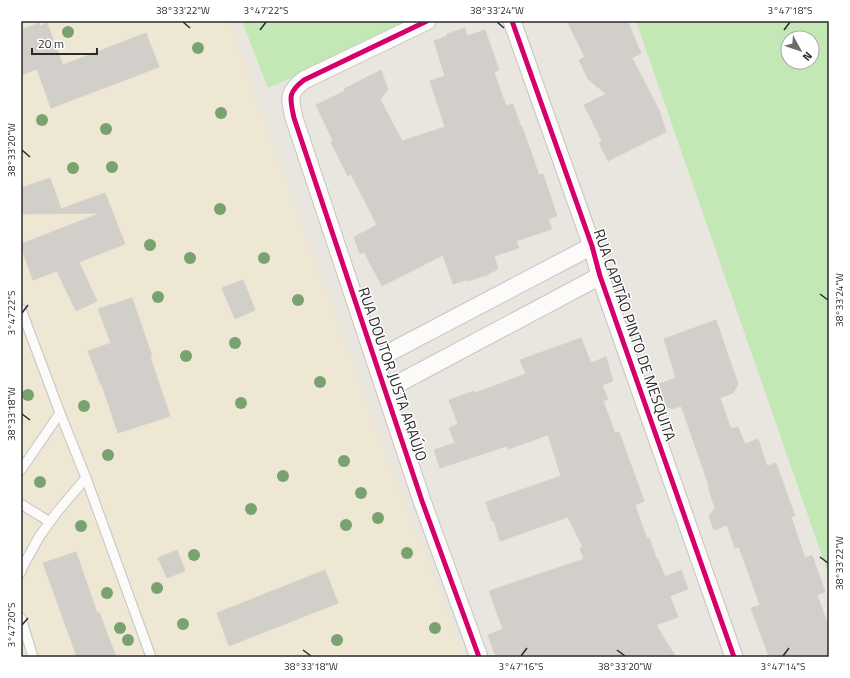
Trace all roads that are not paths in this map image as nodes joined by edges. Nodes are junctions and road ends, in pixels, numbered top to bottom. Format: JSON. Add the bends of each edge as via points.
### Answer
{"nodes":[{"id":1,"x":427,"y":21,"type":"edge"},
{"id":2,"x":512,"y":21,"type":"edge"},
{"id":3,"x":592,"y":246,"type":"junction"},
{"id":4,"x":600,"y":276,"type":"junction"},
{"id":5,"x":21,"y":309,"type":"edge"},
{"id":6,"x":375,"y":360,"type":"junction"},
{"id":7,"x":386,"y":390,"type":"junction"},
{"id":8,"x":60,"y":413,"type":"junction"},
{"id":9,"x":21,"y":470,"type":"edge"},
{"id":10,"x":86,"y":478,"type":"junction"},
{"id":11,"x":21,"y":504,"type":"edge"},
{"id":12,"x":50,"y":522,"type":"junction"},
{"id":13,"x":21,"y":572,"type":"edge"},
{"id":14,"x":21,"y":618,"type":"edge"},
{"id":15,"x":32,"y":657,"type":"edge"},
{"id":16,"x":151,"y":657,"type":"edge"},
{"id":17,"x":479,"y":657,"type":"edge"},
{"id":18,"x":734,"y":657,"type":"edge"}],
"edges":[{"from":1,"to":6,"type":"street","name":"RUA DOUTOR JUSTA ARAÚJO","via":[[304,80],[296,86],[290,97],[294,118]]},
{"from":2,"to":3,"type":"street","name":"RUA CAPITÃO PINTO DE MESQUITA"},
{"from":3,"to":4,"type":"street","name":"RUA CAPITÃO PINTO DE MESQUITA"},
{"from":3,"to":6,"type":"street"},
{"from":4,"to":7,"type":"street"},
{"from":4,"to":18,"type":"street","name":"RUA CAPITÃO PINTO DE MESQUITA"},
{"from":5,"to":8,"type":"lane"},
{"from":6,"to":7,"type":"street","name":"RUA DOUTOR JUSTA ARAÚJO"},
{"from":7,"to":17,"type":"street","name":"RUA DOUTOR JUSTA ARAÚJO","via":[[422,501]]},
{"from":8,"to":9,"type":"lane"},
{"from":8,"to":10,"type":"lane"},
{"from":10,"to":12,"type":"lane"},
{"from":10,"to":16,"type":"lane"},
{"from":11,"to":12,"type":"lane"},
{"from":12,"to":13,"type":"lane"},
{"from":14,"to":15,"type":"lane"}]}
